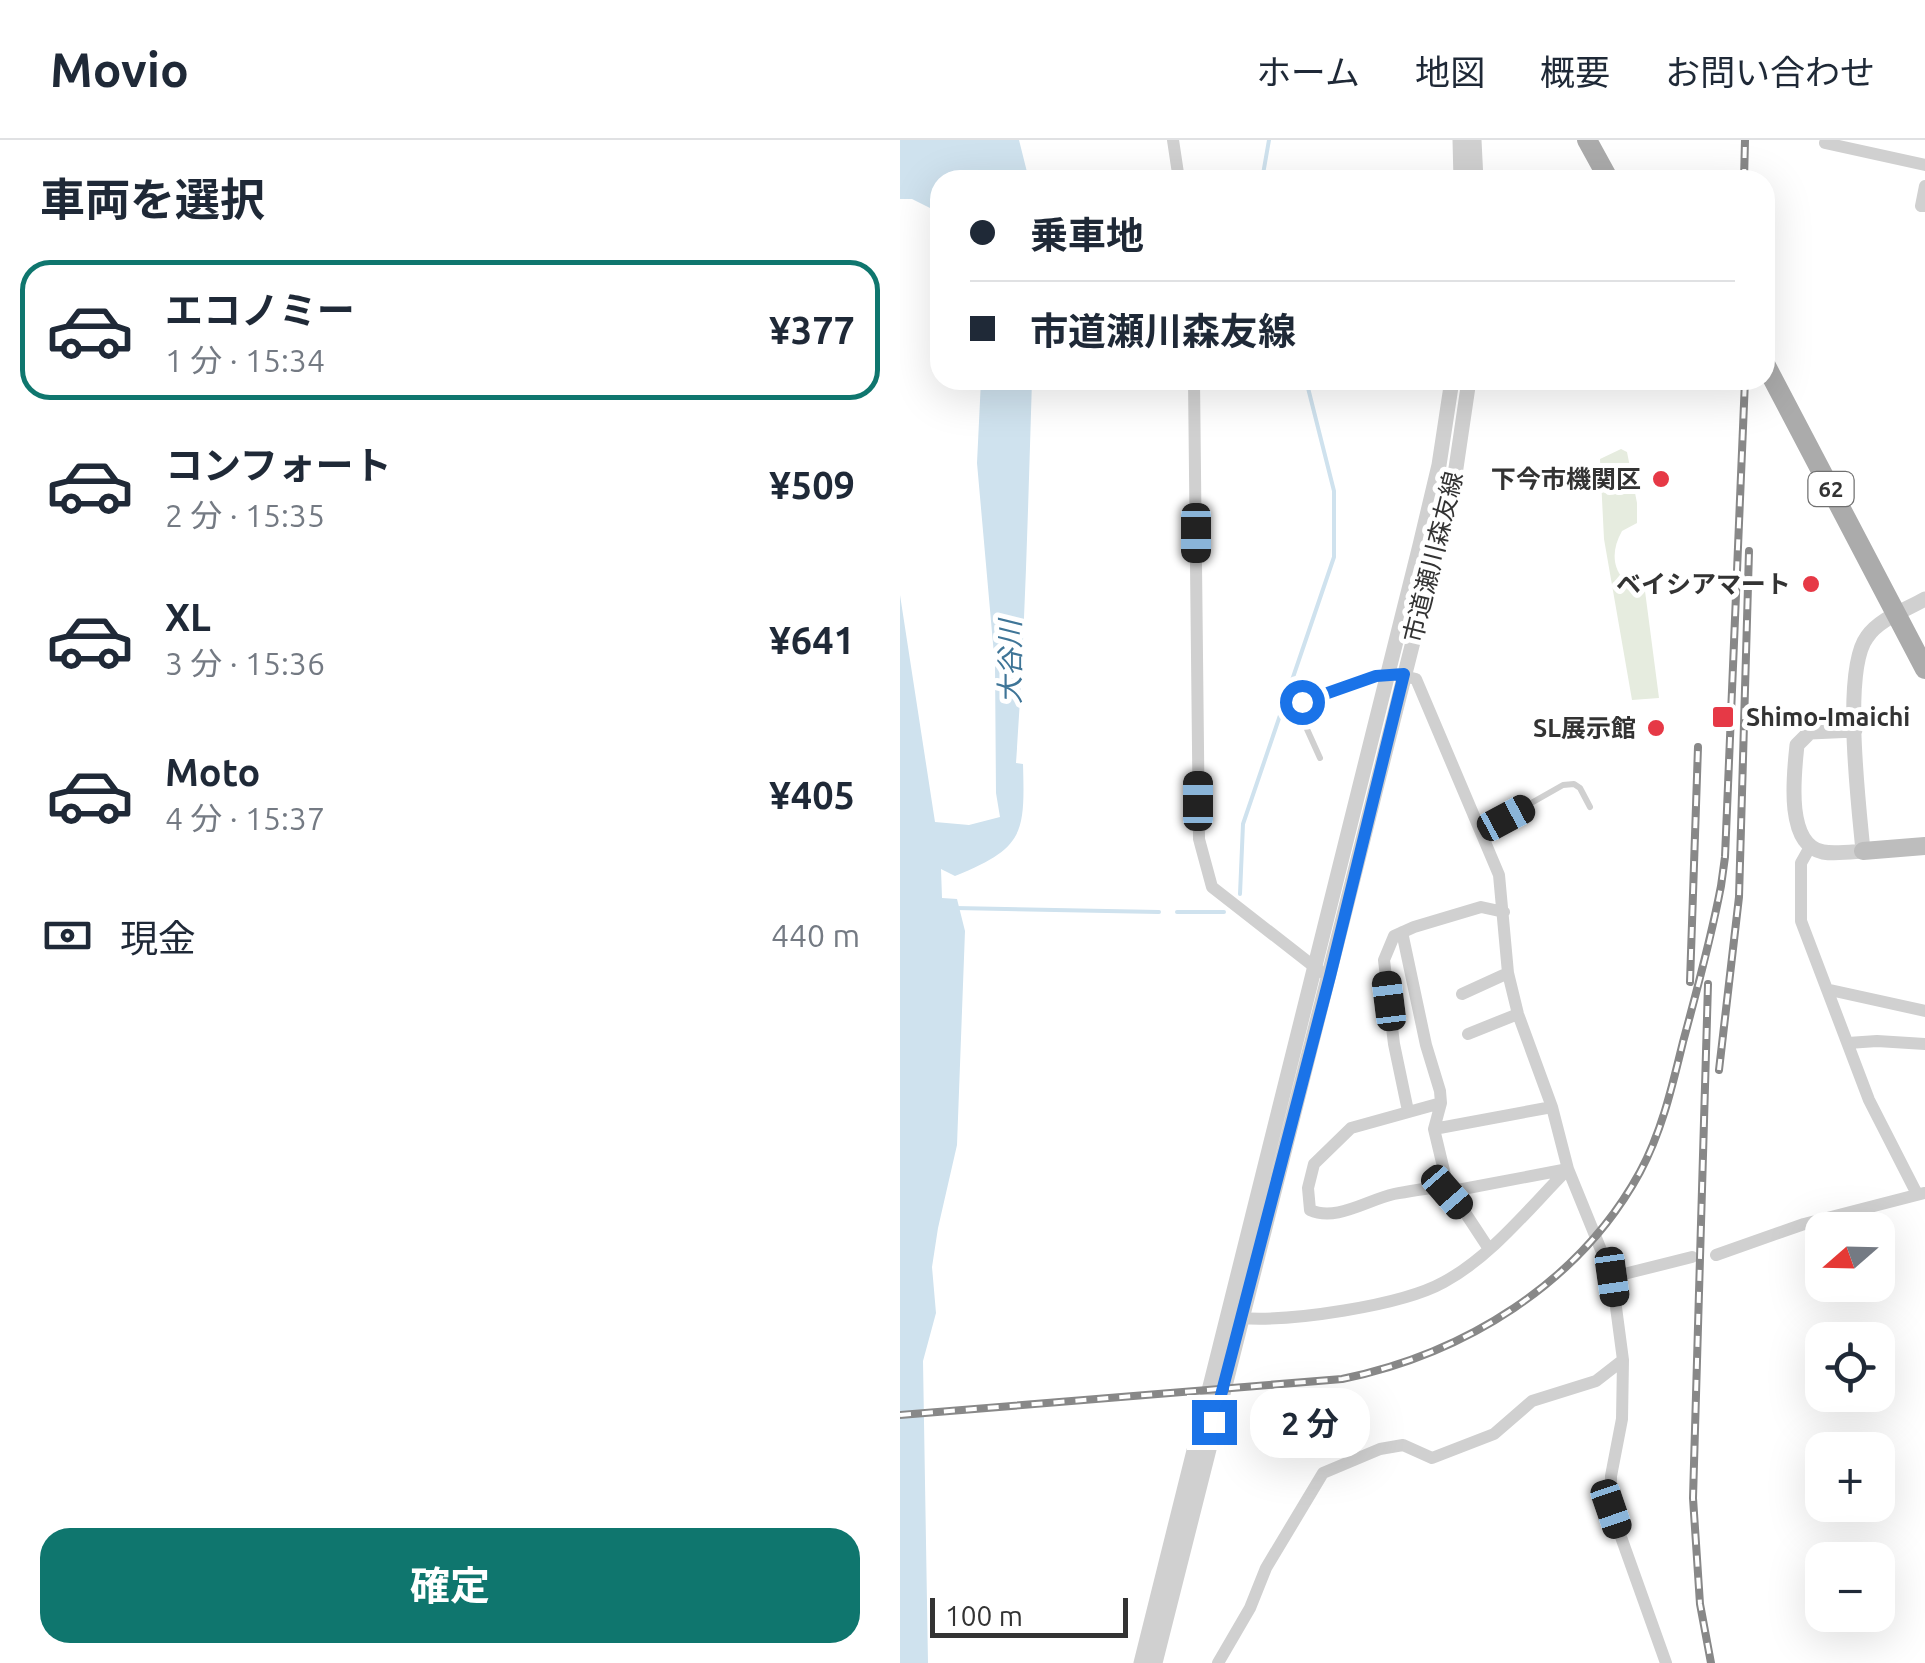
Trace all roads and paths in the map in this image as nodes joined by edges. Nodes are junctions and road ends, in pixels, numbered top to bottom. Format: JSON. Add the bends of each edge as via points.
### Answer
{"nodes":[{"id":1,"x":1173,"y":140,"type":"edge"},
{"id":2,"x":1460,"y":140,"type":"edge"},
{"id":3,"x":1474,"y":140,"type":"edge"},
{"id":4,"x":1587,"y":140,"type":"edge"},
{"id":5,"x":1825,"y":142,"type":"dead end"},
{"id":6,"x":1874,"y":146,"type":"edge"},
{"id":7,"x":1925,"y":164,"type":"edge"},
{"id":8,"x":1177,"y":170,"type":"edge"},
{"id":9,"x":1461,"y":170,"type":"edge"},
{"id":10,"x":1476,"y":170,"type":"edge"},
{"id":11,"x":1604,"y":170,"type":"edge"},
{"id":12,"x":1925,"y":186,"type":"edge"},
{"id":13,"x":1925,"y":206,"type":"edge"},
{"id":14,"x":1775,"y":383,"type":"edge"},
{"id":15,"x":1194,"y":390,"type":"edge"},
{"id":16,"x":1450,"y":390,"type":"edge"},
{"id":17,"x":1468,"y":390,"type":"edge"},
{"id":18,"x":1925,"y":599,"type":"edge"},
{"id":19,"x":1898,"y":614,"type":"junction"},
{"id":20,"x":1925,"y":668,"type":"edge"},
{"id":21,"x":1396,"y":674,"type":"junction"},
{"id":22,"x":1855,"y":730,"type":"junction"},
{"id":23,"x":1320,"y":758,"type":"dead end"},
{"id":24,"x":1590,"y":808,"type":"dead end"},
{"id":25,"x":1482,"y":831,"type":"junction"},
{"id":26,"x":1925,"y":846,"type":"edge"},
{"id":27,"x":1810,"y":847,"type":"junction"},
{"id":28,"x":1863,"y":852,"type":"junction"},
{"id":29,"x":1504,"y":912,"type":"junction"},
{"id":30,"x":1402,"y":932,"type":"junction"},
{"id":31,"x":1508,"y":972,"type":"junction"},
{"id":32,"x":1322,"y":973,"type":"junction"},
{"id":33,"x":1830,"y":990,"type":"junction"},
{"id":34,"x":1462,"y":994,"type":"dead end"},
{"id":35,"x":1925,"y":1011,"type":"edge"},
{"id":36,"x":1518,"y":1014,"type":"junction"},
{"id":37,"x":1468,"y":1034,"type":"dead end"},
{"id":38,"x":1848,"y":1043,"type":"junction"},
{"id":39,"x":1925,"y":1044,"type":"edge"},
{"id":40,"x":1441,"y":1102,"type":"junction"},
{"id":41,"x":1552,"y":1107,"type":"junction"},
{"id":42,"x":1408,"y":1112,"type":"junction"},
{"id":43,"x":1434,"y":1129,"type":"junction"},
{"id":44,"x":1568,"y":1169,"type":"junction"},
{"id":45,"x":1444,"y":1189,"type":"junction"},
{"id":46,"x":1921,"y":1193,"type":"edge"},
{"id":47,"x":1489,"y":1249,"type":"junction"},
{"id":48,"x":1716,"y":1256,"type":"dead end"},
{"id":49,"x":1692,"y":1257,"type":"dead end"},
{"id":50,"x":1612,"y":1277,"type":"junction"},
{"id":51,"x":1240,"y":1318,"type":"junction"},
{"id":52,"x":1623,"y":1360,"type":"junction"},
{"id":53,"x":1142,"y":1663,"type":"edge"},
{"id":54,"x":1155,"y":1663,"type":"edge"},
{"id":55,"x":1218,"y":1663,"type":"edge"},
{"id":56,"x":1666,"y":1663,"type":"edge"}],
"edges":[{"from":1,"to":8,"type":"street"},
{"from":2,"to":9,"type":"street"},
{"from":3,"to":10,"type":"street"},
{"from":4,"to":11,"type":"main road"},
{"from":5,"to":6,"type":"street"},
{"from":6,"to":7,"type":"street"},
{"from":12,"to":13,"type":"street"},
{"from":14,"to":19,"type":"main road","number":"62"},
{"from":15,"to":32,"type":"street","via":[[1199,839],[1212,887]]},
{"from":16,"to":21,"type":"street","name":"市道瀬川森友線"},
{"from":17,"to":21,"type":"street","name":"市道瀬川森友線","via":[[1456,468]]},
{"from":18,"to":19,"type":"street"},
{"from":19,"to":20,"type":"main road","number":"62"},
{"from":19,"to":22,"type":"street","via":[[1872,630],[1859,651]]},
{"from":21,"to":23,"type":"lane","via":[[1297,706]]},
{"from":21,"to":25,"type":"street","via":[[1416,679]]},
{"from":21,"to":32,"type":"street","name":"市道瀬川森友線"},
{"from":22,"to":27,"type":"street","via":[[1810,732],[1797,745],[1796,815]]},
{"from":22,"to":28,"type":"street"},
{"from":24,"to":25,"type":"lane","via":[[1580,788],[1563,786]]},
{"from":25,"to":29,"type":"street"},
{"from":26,"to":28,"type":"main road"},
{"from":27,"to":28,"type":"street"},
{"from":27,"to":33,"type":"street","via":[[1802,863],[1801,920]]},
{"from":29,"to":30,"type":"street","via":[[1481,907]]},
{"from":29,"to":31,"type":"street"},
{"from":30,"to":40,"type":"street"},
{"from":30,"to":42,"type":"street","via":[[1384,960]]},
{"from":31,"to":34,"type":"street"},
{"from":31,"to":36,"type":"street"},
{"from":32,"to":51,"type":"street","name":"市道瀬川森友線"},
{"from":32,"to":53,"type":"street","name":"市道瀬川森友線"},
{"from":33,"to":35,"type":"street"},
{"from":33,"to":38,"type":"street"},
{"from":36,"to":37,"type":"street"},
{"from":36,"to":41,"type":"street"},
{"from":38,"to":39,"type":"street"},
{"from":38,"to":46,"type":"street","via":[[1869,1100]]},
{"from":40,"to":42,"type":"street"},
{"from":40,"to":43,"type":"street"},
{"from":41,"to":43,"type":"street"},
{"from":41,"to":44,"type":"street"},
{"from":42,"to":45,"type":"street","via":[[1352,1128],[1314,1164],[1310,1210],[1342,1212],[1392,1195]]},
{"from":43,"to":45,"type":"street"},
{"from":44,"to":45,"type":"street"},
{"from":44,"to":47,"type":"street"},
{"from":44,"to":50,"type":"street"},
{"from":45,"to":47,"type":"street"},
{"from":46,"to":48,"type":"street"},
{"from":47,"to":51,"type":"street","via":[[1443,1283],[1398,1297],[1344,1310]]},
{"from":49,"to":50,"type":"street"},
{"from":50,"to":52,"type":"street"},
{"from":51,"to":54,"type":"street","name":"市道瀬川森友線"},
{"from":52,"to":55,"type":"street","via":[[1596,1381],[1532,1400],[1494,1434],[1432,1458],[1403,1445],[1323,1473]]},
{"from":52,"to":56,"type":"street","via":[[1611,1509]]}]}
